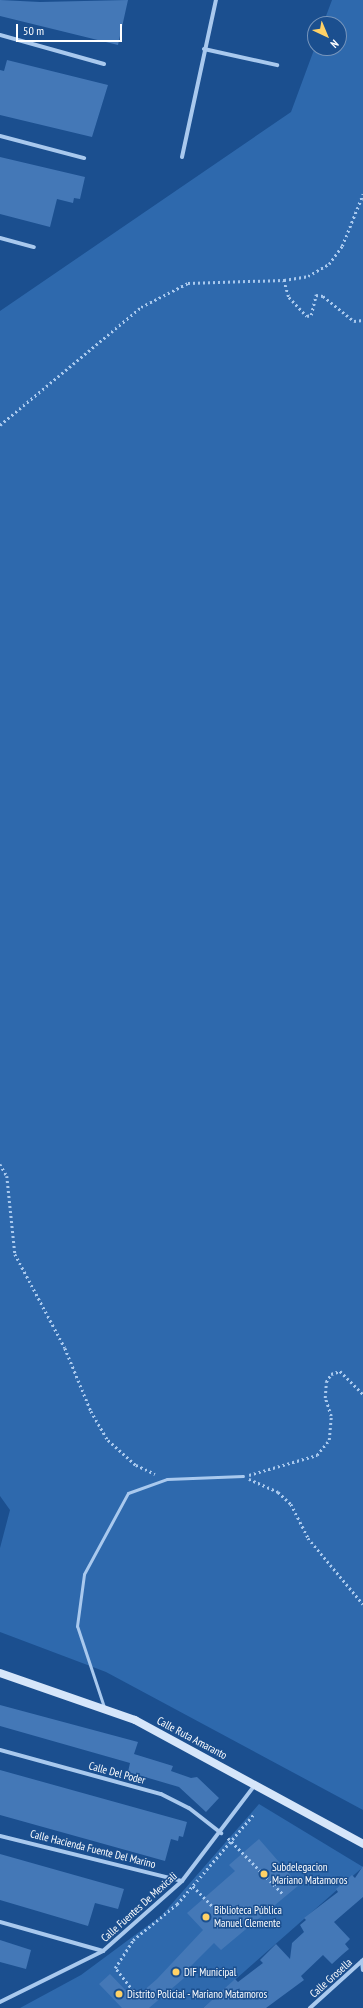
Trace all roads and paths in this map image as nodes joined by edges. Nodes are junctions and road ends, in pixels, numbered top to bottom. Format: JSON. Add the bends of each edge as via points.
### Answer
{"nodes":[{"id":1,"x":216,"y":0,"type":"edge"},
{"id":2,"x":0,"y":35,"type":"edge"},
{"id":3,"x":204,"y":48,"type":"junction"},
{"id":4,"x":104,"y":64,"type":"dead end"},
{"id":5,"x":278,"y":65,"type":"dead end"},
{"id":6,"x":0,"y":136,"type":"edge"},
{"id":7,"x":182,"y":156,"type":"dead end"},
{"id":8,"x":84,"y":158,"type":"dead end"},
{"id":9,"x":363,"y":194,"type":"edge"},
{"id":10,"x":0,"y":238,"type":"edge"},
{"id":11,"x":34,"y":247,"type":"dead end"},
{"id":12,"x":284,"y":280,"type":"junction"},
{"id":13,"x":363,"y":320,"type":"edge"},
{"id":14,"x":0,"y":425,"type":"edge"},
{"id":15,"x":0,"y":1164,"type":"edge"},
{"id":16,"x":363,"y":1394,"type":"edge"},
{"id":17,"x":243,"y":1476,"type":"junction"},
{"id":18,"x":167,"y":1479,"type":"junction"},
{"id":19,"x":363,"y":1604,"type":"edge"},
{"id":20,"x":0,"y":1673,"type":"edge"},
{"id":21,"x":105,"y":1709,"type":"junction"},
{"id":22,"x":0,"y":1750,"type":"edge"},
{"id":23,"x":255,"y":1784,"type":"junction"},
{"id":24,"x":254,"y":1814,"type":"dead end"},
{"id":25,"x":221,"y":1833,"type":"junction"},
{"id":26,"x":0,"y":1836,"type":"edge"},
{"id":27,"x":232,"y":1841,"type":"junction"},
{"id":28,"x":363,"y":1844,"type":"edge"},
{"id":29,"x":182,"y":1881,"type":"junction"},
{"id":30,"x":193,"y":1886,"type":"junction"},
{"id":31,"x":283,"y":1894,"type":"dead end"},
{"id":32,"x":214,"y":1908,"type":"dead end"},
{"id":33,"x":0,"y":1922,"type":"edge"},
{"id":34,"x":103,"y":1951,"type":"junction"},
{"id":35,"x":363,"y":1961,"type":"edge"},
{"id":36,"x":363,"y":1970,"type":"edge"},
{"id":37,"x":133,"y":1991,"type":"dead end"},
{"id":38,"x":0,"y":2002,"type":"edge"},
{"id":39,"x":310,"y":2008,"type":"edge"}],
"edges":[{"from":1,"to":3,"type":"street"},
{"from":2,"to":4,"type":"street"},
{"from":3,"to":5,"type":"street"},
{"from":3,"to":7,"type":"street"},
{"from":6,"to":8,"type":"street"},
{"from":9,"to":12,"type":"path","via":[[342,246],[329,264],[308,276]]},
{"from":10,"to":11,"type":"street"},
{"from":12,"to":13,"type":"path","via":[[289,297],[307,316],[311,315],[316,295],[323,296],[354,321]]},
{"from":12,"to":14,"type":"path","via":[[188,283],[166,292],[141,307]]},
{"from":15,"to":18,"type":"path","via":[[8,1176],[15,1254],[65,1348],[91,1411],[114,1445],[136,1465]]},
{"from":16,"to":17,"type":"path","via":[[340,1371],[331,1374],[325,1393],[331,1416],[328,1440],[317,1455]]},
{"from":17,"to":18,"type":"lane"},
{"from":17,"to":19,"type":"path","via":[[278,1492],[291,1504],[308,1538]]},
{"from":18,"to":21,"type":"lane","via":[[128,1493],[84,1574],[77,1626]]},
{"from":20,"to":21,"type":"main road","name":"Calle Ruta Amaranto"},
{"from":21,"to":23,"type":"main road","name":"Calle Ruta Amaranto","via":[[135,1720]]},
{"from":22,"to":25,"type":"street","name":"Calle Del Poder","via":[[161,1794],[189,1808]]},
{"from":23,"to":25,"type":"street","name":"Calle Fuentes De Mexicali"},
{"from":23,"to":28,"type":"main road","name":"Calle Ruta Amaranto"},
{"from":24,"to":27,"type":"path"},
{"from":25,"to":27,"type":"path"},
{"from":25,"to":29,"type":"street","name":"Calle Fuentes De Mexicali"},
{"from":26,"to":29,"type":"street","name":"Calle Hacienda Fuente Del Marino"},
{"from":27,"to":30,"type":"path"},
{"from":27,"to":31,"type":"path"},
{"from":29,"to":34,"type":"street","name":"Calle Fuentes De Mexicali"},
{"from":30,"to":32,"type":"path"},
{"from":30,"to":37,"type":"path","via":[[162,1919],[133,1940],[115,1968]]},
{"from":33,"to":34,"type":"street"},
{"from":34,"to":38,"type":"street","name":"Calle Fuentes De Mexicali"},
{"from":35,"to":36,"type":"street"},
{"from":35,"to":39,"type":"street","name":"Calle Grosella"}]}
